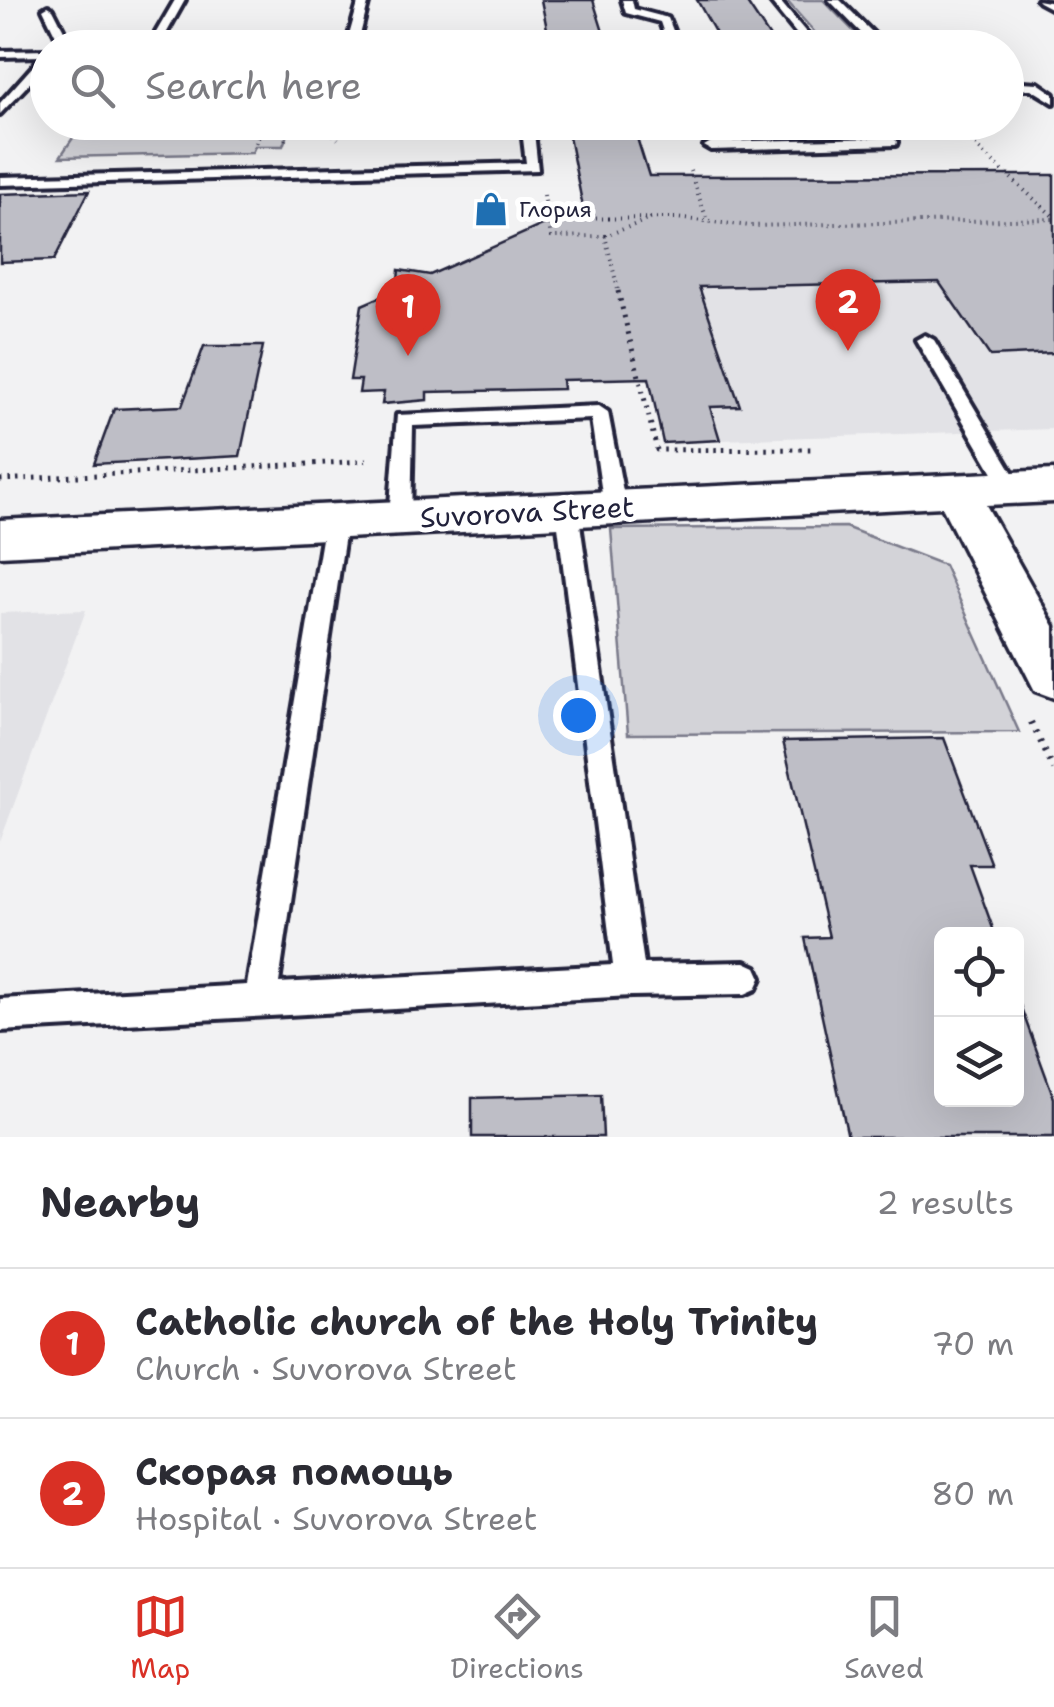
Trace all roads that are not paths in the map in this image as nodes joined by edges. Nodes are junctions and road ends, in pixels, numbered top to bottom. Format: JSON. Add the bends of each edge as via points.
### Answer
{"nodes":[{"id":1,"x":180,"y":0,"type":"edge"},
{"id":2,"x":364,"y":0,"type":"edge"},
{"id":3,"x":627,"y":0,"type":"edge"},
{"id":4,"x":774,"y":0,"type":"edge"},
{"id":5,"x":834,"y":0,"type":"edge"},
{"id":6,"x":1042,"y":0,"type":"edge"},
{"id":7,"x":1054,"y":7,"type":"edge"},
{"id":8,"x":48,"y":9,"type":"dead end"},
{"id":9,"x":59,"y":30,"type":"edge"},
{"id":10,"x":163,"y":30,"type":"edge"},
{"id":11,"x":356,"y":30,"type":"edge"},
{"id":12,"x":668,"y":30,"type":"edge"},
{"id":13,"x":799,"y":30,"type":"edge"},
{"id":14,"x":865,"y":30,"type":"edge"},
{"id":15,"x":0,"y":54,"type":"edge"},
{"id":16,"x":30,"y":55,"type":"edge"},
{"id":17,"x":30,"y":76,"type":"edge"},
{"id":18,"x":1024,"y":85,"type":"edge"},
{"id":19,"x":1054,"y":99,"type":"edge"},
{"id":20,"x":0,"y":110,"type":"edge"},
{"id":21,"x":529,"y":140,"type":"edge"},
{"id":22,"x":889,"y":140,"type":"edge"},
{"id":23,"x":711,"y":146,"type":"dead end"},
{"id":24,"x":0,"y":181,"type":"edge"},
{"id":25,"x":924,"y":340,"type":"dead end"},
{"id":26,"x":1033,"y":486,"type":"edge"},
{"id":27,"x":956,"y":490,"type":"junction"},
{"id":28,"x":615,"y":507,"type":"junction"},
{"id":29,"x":567,"y":510,"type":"junction"},
{"id":30,"x":400,"y":518,"type":"junction"},
{"id":31,"x":336,"y":521,"type":"junction"},
{"id":32,"x":0,"y":538,"type":"edge"},
{"id":33,"x":1054,"y":675,"type":"edge"},
{"id":34,"x":744,"y":978,"type":"dead end"},
{"id":35,"x":631,"y":980,"type":"junction"},
{"id":36,"x":260,"y":1002,"type":"junction"},
{"id":37,"x":0,"y":1015,"type":"edge"}],
"edges":[{"from":1,"to":10,"type":"lane"},
{"from":2,"to":11,"type":"lane"},
{"from":3,"to":12,"type":"lane","via":[[630,10],[664,20]]},
{"from":4,"to":13,"type":"lane"},
{"from":5,"to":14,"type":"lane"},
{"from":6,"to":7,"type":"lane"},
{"from":8,"to":9,"type":"lane"},
{"from":15,"to":16,"type":"lane"},
{"from":17,"to":20,"type":"lane"},
{"from":18,"to":19,"type":"lane"},
{"from":21,"to":24,"type":"lane","via":[[533,167]]},
{"from":22,"to":23,"type":"lane"},
{"from":25,"to":26,"type":"lane"},
{"from":26,"to":27,"type":"street","name":"Suvorova Street"},
{"from":27,"to":28,"type":"street","name":"Suvorova Street"},
{"from":27,"to":33,"type":"street"},
{"from":28,"to":29,"type":"street","name":"Suvorova Street"},
{"from":28,"to":30,"type":"lane","via":[[600,412],[404,420]]},
{"from":29,"to":30,"type":"street","name":"Suvorova Street"},
{"from":29,"to":35,"type":"lane"},
{"from":30,"to":31,"type":"street","name":"Suvorova Street"},
{"from":31,"to":32,"type":"street","name":"Suvorova Street"},
{"from":31,"to":36,"type":"lane"},
{"from":34,"to":35,"type":"lane"},
{"from":35,"to":36,"type":"lane"},
{"from":36,"to":37,"type":"lane"}]}
